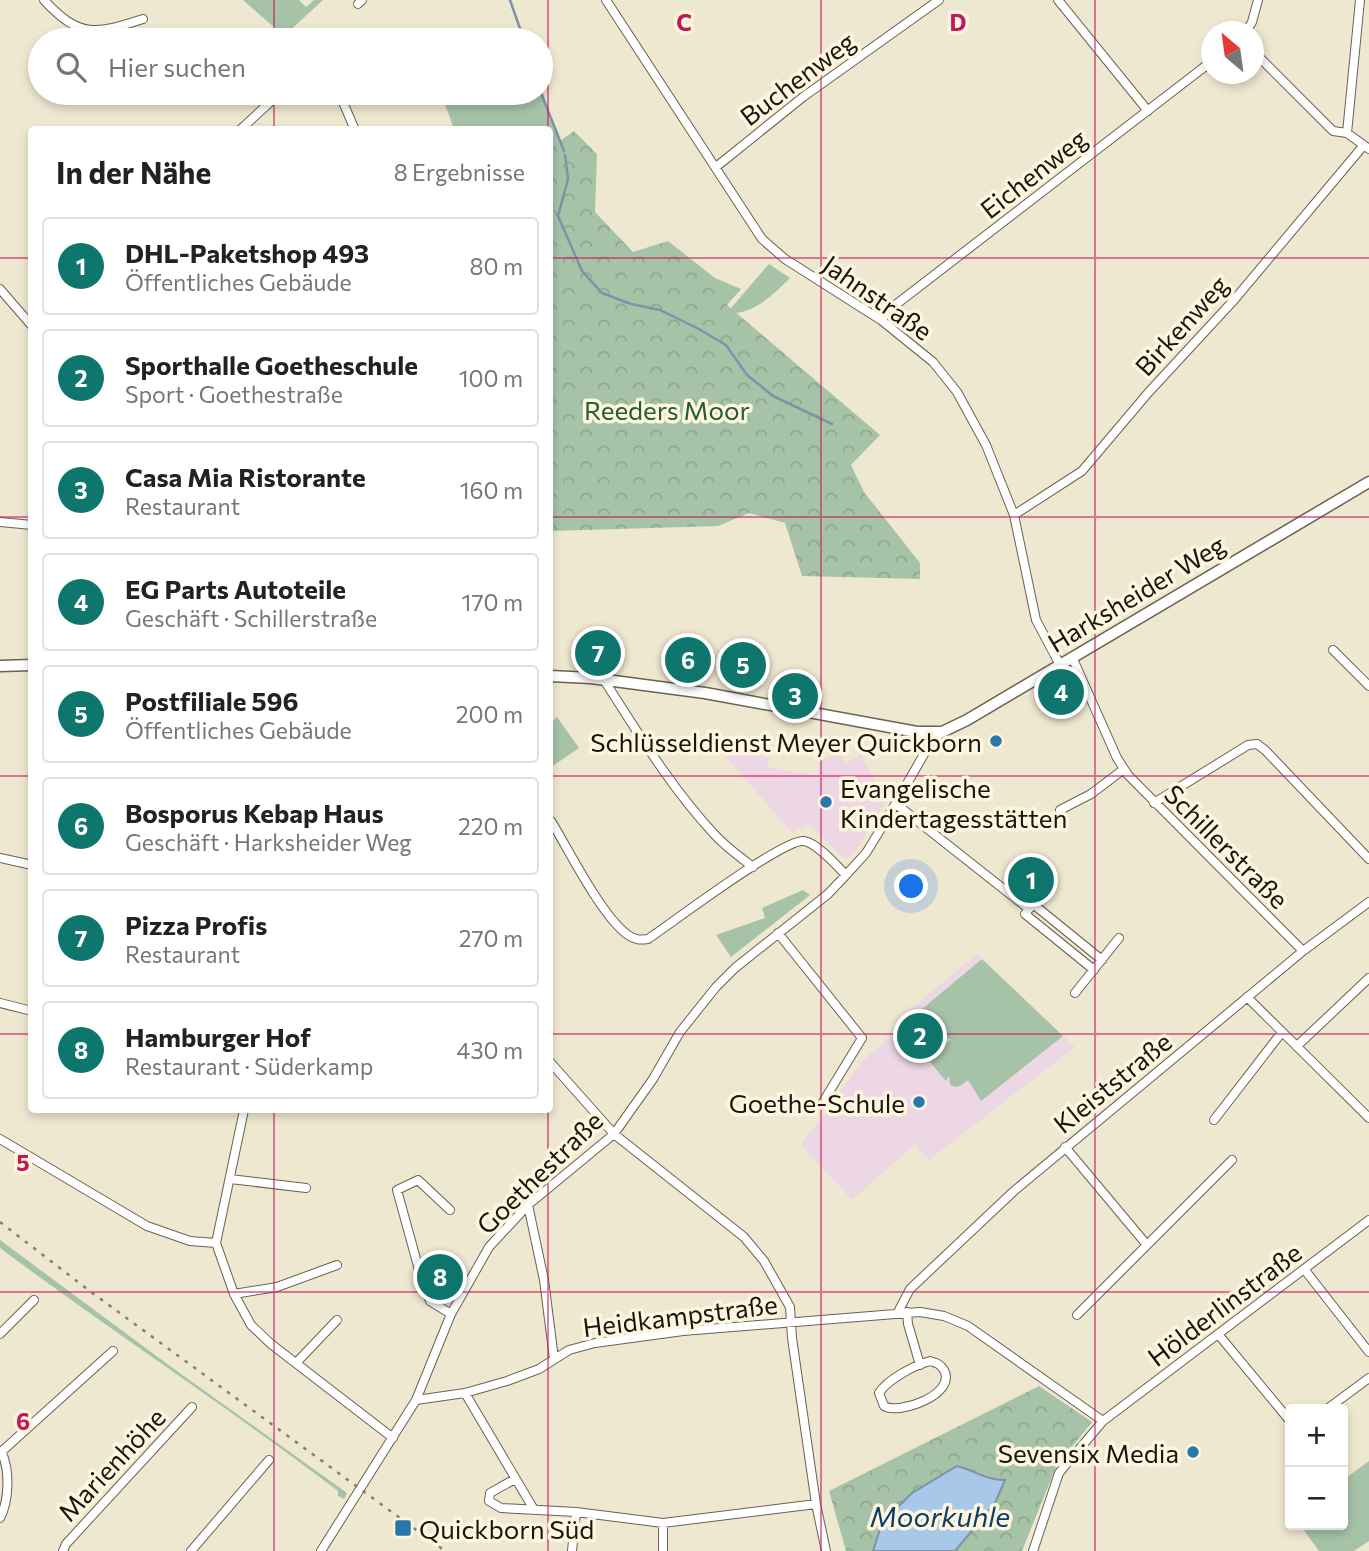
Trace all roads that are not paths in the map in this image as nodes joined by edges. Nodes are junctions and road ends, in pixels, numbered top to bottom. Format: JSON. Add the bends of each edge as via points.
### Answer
{"nodes":[{"id":1,"x":44,"y":0,"type":"edge"},
{"id":2,"x":621,"y":0,"type":"edge"},
{"id":3,"x":939,"y":0,"type":"edge"},
{"id":4,"x":1058,"y":0,"type":"edge"},
{"id":5,"x":1258,"y":0,"type":"edge"},
{"id":6,"x":1360,"y":0,"type":"edge"},
{"id":7,"x":608,"y":3,"type":"edge"},
{"id":8,"x":143,"y":19,"type":"dead end"},
{"id":9,"x":1252,"y":21,"type":"edge"},
{"id":10,"x":78,"y":28,"type":"edge"},
{"id":11,"x":116,"y":28,"type":"edge"},
{"id":12,"x":1264,"y":62,"type":"edge"},
{"id":13,"x":1201,"y":70,"type":"edge"},
{"id":14,"x":267,"y":105,"type":"edge"},
{"id":15,"x":344,"y":105,"type":"edge"},
{"id":16,"x":1148,"y":111,"type":"junction"},
{"id":17,"x":244,"y":126,"type":"edge"},
{"id":18,"x":353,"y":126,"type":"edge"},
{"id":19,"x":1346,"y":133,"type":"junction"},
{"id":20,"x":1367,"y":147,"type":"edge"},
{"id":21,"x":716,"y":167,"type":"junction"},
{"id":22,"x":0,"y":289,"type":"edge"},
{"id":23,"x":28,"y":315,"type":"edge"},
{"id":24,"x":881,"y":320,"type":"junction"},
{"id":25,"x":1369,"y":482,"type":"edge"},
{"id":26,"x":1014,"y":515,"type":"junction"},
{"id":27,"x":0,"y":522,"type":"edge"},
{"id":28,"x":28,"y":525,"type":"edge"},
{"id":29,"x":1334,"y":650,"type":"dead end"},
{"id":30,"x":1072,"y":657,"type":"junction"},
{"id":31,"x":1060,"y":664,"type":"junction"},
{"id":32,"x":28,"y":665,"type":"edge"},
{"id":33,"x":0,"y":666,"type":"edge"},
{"id":34,"x":553,"y":676,"type":"edge"},
{"id":35,"x":604,"y":680,"type":"junction"},
{"id":36,"x":1369,"y":686,"type":"edge"},
{"id":37,"x":943,"y":732,"type":"junction"},
{"id":38,"x":1124,"y":769,"type":"junction"},
{"id":39,"x":1154,"y":803,"type":"junction"},
{"id":40,"x":896,"y":804,"type":"junction"},
{"id":41,"x":1060,"y":810,"type":"dead end"},
{"id":42,"x":553,"y":824,"type":"edge"},
{"id":43,"x":0,"y":858,"type":"edge"},
{"id":44,"x":1369,"y":859,"type":"edge"},
{"id":45,"x":28,"y":864,"type":"edge"},
{"id":46,"x":752,"y":867,"type":"junction"},
{"id":47,"x":846,"y":875,"type":"junction"},
{"id":48,"x":1369,"y":902,"type":"edge"},
{"id":49,"x":1029,"y":909,"type":"junction"},
{"id":50,"x":778,"y":933,"type":"junction"},
{"id":51,"x":1119,"y":938,"type":"dead end"},
{"id":52,"x":1303,"y":951,"type":"junction"},
{"id":53,"x":1102,"y":960,"type":"junction"},
{"id":54,"x":1094,"y":970,"type":"junction"},
{"id":55,"x":1369,"y":978,"type":"edge"},
{"id":56,"x":1075,"y":993,"type":"dead end"},
{"id":57,"x":1247,"y":997,"type":"junction"},
{"id":58,"x":0,"y":1003,"type":"edge"},
{"id":59,"x":28,"y":1010,"type":"edge"},
{"id":60,"x":1282,"y":1032,"type":"junction"},
{"id":61,"x":1297,"y":1046,"type":"junction"},
{"id":62,"x":553,"y":1065,"type":"edge"},
{"id":63,"x":823,"y":1102,"type":"dead end"},
{"id":64,"x":243,"y":1113,"type":"edge"},
{"id":65,"x":1369,"y":1118,"type":"edge"},
{"id":66,"x":1214,"y":1120,"type":"dead end"},
{"id":67,"x":614,"y":1134,"type":"junction"},
{"id":68,"x":0,"y":1139,"type":"edge"},
{"id":69,"x":1065,"y":1147,"type":"junction"},
{"id":70,"x":1232,"y":1160,"type":"dead end"},
{"id":71,"x":230,"y":1179,"type":"junction"},
{"id":72,"x":306,"y":1188,"type":"dead end"},
{"id":73,"x":528,"y":1205,"type":"junction"},
{"id":74,"x":450,"y":1210,"type":"dead end"},
{"id":75,"x":1369,"y":1220,"type":"edge"},
{"id":76,"x":216,"y":1243,"type":"junction"},
{"id":77,"x":1147,"y":1245,"type":"junction"},
{"id":78,"x":337,"y":1265,"type":"dead end"},
{"id":79,"x":1304,"y":1269,"type":"junction"},
{"id":80,"x":234,"y":1294,"type":"junction"},
{"id":81,"x":34,"y":1300,"type":"dead end"},
{"id":82,"x":903,"y":1312,"type":"junction"},
{"id":83,"x":451,"y":1314,"type":"junction"},
{"id":84,"x":1077,"y":1315,"type":"dead end"},
{"id":85,"x":337,"y":1320,"type":"dead end"},
{"id":86,"x":792,"y":1323,"type":"junction"},
{"id":87,"x":0,"y":1334,"type":"edge"},
{"id":88,"x":1218,"y":1334,"type":"junction"},
{"id":89,"x":113,"y":1351,"type":"dead end"},
{"id":90,"x":1369,"y":1352,"type":"edge"},
{"id":91,"x":554,"y":1359,"type":"junction"},
{"id":92,"x":296,"y":1363,"type":"junction"},
{"id":93,"x":920,"y":1365,"type":"junction"},
{"id":94,"x":1369,"y":1378,"type":"edge"},
{"id":95,"x":466,"y":1393,"type":"junction"},
{"id":96,"x":416,"y":1401,"type":"junction"},
{"id":97,"x":1334,"y":1404,"type":"edge"},
{"id":98,"x":192,"y":1407,"type":"dead end"},
{"id":99,"x":1285,"y":1415,"type":"edge"},
{"id":100,"x":1103,"y":1421,"type":"junction"},
{"id":101,"x":393,"y":1438,"type":"junction"},
{"id":102,"x":1,"y":1453,"type":"edge"},
{"id":103,"x":269,"y":1460,"type":"dead end"},
{"id":104,"x":515,"y":1479,"type":"junction"},
{"id":105,"x":816,"y":1504,"type":"junction"},
{"id":106,"x":533,"y":1508,"type":"junction"},
{"id":107,"x":576,"y":1512,"type":"junction"},
{"id":108,"x":0,"y":1518,"type":"edge"},
{"id":109,"x":663,"y":1523,"type":"junction"},
{"id":110,"x":63,"y":1551,"type":"edge"},
{"id":111,"x":191,"y":1551,"type":"edge"},
{"id":112,"x":321,"y":1551,"type":"edge"},
{"id":113,"x":572,"y":1551,"type":"edge"},
{"id":114,"x":663,"y":1551,"type":"edge"},
{"id":115,"x":826,"y":1551,"type":"edge"},
{"id":116,"x":1032,"y":1551,"type":"edge"}],
"edges":[{"from":1,"to":10,"type":"street"},
{"from":2,"to":7,"type":"street"},
{"from":3,"to":21,"type":"street","name":"Buchenweg","via":[[803,97]]},
{"from":4,"to":16,"type":"street"},
{"from":5,"to":9,"type":"street"},
{"from":6,"to":19,"type":"street"},
{"from":7,"to":21,"type":"street","name":"Jahnstraße"},
{"from":8,"to":11,"type":"street"},
{"from":12,"to":19,"type":"street","via":[[1333,131]]},
{"from":13,"to":16,"type":"street","name":"Eichenweg"},
{"from":14,"to":17,"type":"street"},
{"from":15,"to":18,"type":"street"},
{"from":16,"to":24,"type":"street","name":"Eichenweg"},
{"from":19,"to":20,"type":"street"},
{"from":20,"to":26,"type":"street","name":"Birkenweg","via":[[1082,471]]},
{"from":21,"to":24,"type":"street","name":"Jahnstraße","via":[[762,239],[785,260]]},
{"from":22,"to":23,"type":"street"},
{"from":24,"to":26,"type":"street","name":"Jahnstraße","via":[[933,362],[957,392],[986,445]]},
{"from":25,"to":30,"type":"main road","name":"Harksheider Weg"},
{"from":26,"to":31,"type":"street","name":"Jahnstraße","via":[[1036,620]]},
{"from":27,"to":28,"type":"street"},
{"from":29,"to":36,"type":"street"},
{"from":30,"to":31,"type":"main road","name":"Harksheider Weg"},
{"from":30,"to":38,"type":"street","name":"Schillerstraße"},
{"from":31,"to":37,"type":"main road","name":"Harksheider Weg"},
{"from":32,"to":33,"type":"main road"},
{"from":34,"to":35,"type":"main road","name":"Harksheider Weg"},
{"from":35,"to":37,"type":"main road","name":"Harksheider Weg","via":[[773,704],[890,728]]},
{"from":35,"to":46,"type":"street","via":[[689,803],[716,836]]},
{"from":37,"to":40,"type":"street","name":"Goethestraße","via":[[931,742]]},
{"from":38,"to":39,"type":"street","name":"Schillerstraße"},
{"from":38,"to":41,"type":"street"},
{"from":39,"to":44,"type":"street","via":[[1248,745],[1257,744]]},
{"from":39,"to":52,"type":"street","name":"Schillerstraße"},
{"from":40,"to":47,"type":"street","name":"Goethestraße","via":[[866,853]]},
{"from":40,"to":49,"type":"street"},
{"from":42,"to":46,"type":"street","via":[[619,928],[639,940],[648,939]]},
{"from":43,"to":45,"type":"street"},
{"from":46,"to":47,"type":"street","via":[[804,841]]},
{"from":47,"to":50,"type":"street","name":"Goethestraße"},
{"from":48,"to":52,"type":"street","name":"Kleiststraße"},
{"from":49,"to":53,"type":"street","via":[[1033,904]]},
{"from":49,"to":54,"type":"street","via":[[1025,914]]},
{"from":50,"to":63,"type":"street","via":[[862,1038]]},
{"from":50,"to":67,"type":"street","name":"Goethestraße","via":[[735,968],[692,1017]]},
{"from":51,"to":53,"type":"street"},
{"from":52,"to":57,"type":"street","name":"Kleiststraße"},
{"from":53,"to":54,"type":"street"},
{"from":54,"to":56,"type":"street"},
{"from":55,"to":61,"type":"street"},
{"from":57,"to":60,"type":"street"},
{"from":57,"to":69,"type":"street","name":"Kleiststraße"},
{"from":58,"to":59,"type":"street"},
{"from":60,"to":61,"type":"street"},
{"from":60,"to":66,"type":"street"},
{"from":61,"to":65,"type":"street"},
{"from":62,"to":67,"type":"street"},
{"from":64,"to":71,"type":"street"},
{"from":67,"to":73,"type":"street","name":"Goethestraße"},
{"from":67,"to":86,"type":"street","via":[[744,1237],[764,1261],[790,1307]]},
{"from":68,"to":76,"type":"street","via":[[147,1226],[190,1241]]},
{"from":69,"to":77,"type":"street"},
{"from":69,"to":82,"type":"street","name":"Kleiststraße","via":[[910,1289]]},
{"from":70,"to":77,"type":"street"},
{"from":71,"to":72,"type":"street"},
{"from":71,"to":76,"type":"street"},
{"from":73,"to":83,"type":"street","name":"Goethestraße","via":[[489,1247]]},
{"from":73,"to":91,"type":"street"},
{"from":74,"to":83,"type":"street","via":[[418,1180],[397,1190],[430,1301]]},
{"from":75,"to":79,"type":"street","name":"Hölderlinstraße"},
{"from":76,"to":80,"type":"street"},
{"from":77,"to":84,"type":"street"},
{"from":78,"to":80,"type":"street","via":[[277,1287]]},
{"from":79,"to":88,"type":"street","name":"Hölderlinstraße"},
{"from":79,"to":90,"type":"street"},
{"from":80,"to":92,"type":"street","via":[[251,1325]]},
{"from":81,"to":87,"type":"street"},
{"from":82,"to":86,"type":"street","name":"Heidkampstraße"},
{"from":82,"to":93,"type":"street"},
{"from":82,"to":100,"type":"street","name":"Heidkampstraße","via":[[944,1316],[968,1326]]},
{"from":83,"to":96,"type":"street","name":"Goethestraße"},
{"from":85,"to":92,"type":"street"},
{"from":86,"to":91,"type":"street","name":"Heidkampstraße","via":[[595,1343]]},
{"from":86,"to":105,"type":"street"},
{"from":88,"to":99,"type":"street"},
{"from":88,"to":100,"type":"street","name":"Hölderlinstraße"},
{"from":89,"to":102,"type":"street"},
{"from":91,"to":95,"type":"street","name":"Heidkampstraße","via":[[539,1370]]},
{"from":92,"to":101,"type":"street"},
{"from":93,"to":93,"type":"street","via":[[940,1365],[947,1379],[944,1388],[900,1409],[884,1406],[881,1389]]},
{"from":94,"to":97,"type":"street"},
{"from":95,"to":96,"type":"street","name":"Heidkampstraße"},
{"from":95,"to":104,"type":"street"},
{"from":96,"to":101,"type":"street"},
{"from":98,"to":110,"type":"street","name":"Marienhöhe"},
{"from":100,"to":116,"type":"street","name":"Hölderlinstraße","via":[[1059,1473]]},
{"from":101,"to":112,"type":"street"},
{"from":102,"to":108,"type":"street","via":[[7,1469]]},
{"from":103,"to":111,"type":"street"},
{"from":104,"to":106,"type":"street"},
{"from":104,"to":106,"type":"street","via":[[489,1493],[489,1501],[501,1508]]},
{"from":105,"to":109,"type":"street"},
{"from":105,"to":115,"type":"street"},
{"from":106,"to":107,"type":"street"},
{"from":107,"to":109,"type":"street"},
{"from":107,"to":113,"type":"street"},
{"from":109,"to":114,"type":"street"}]}
